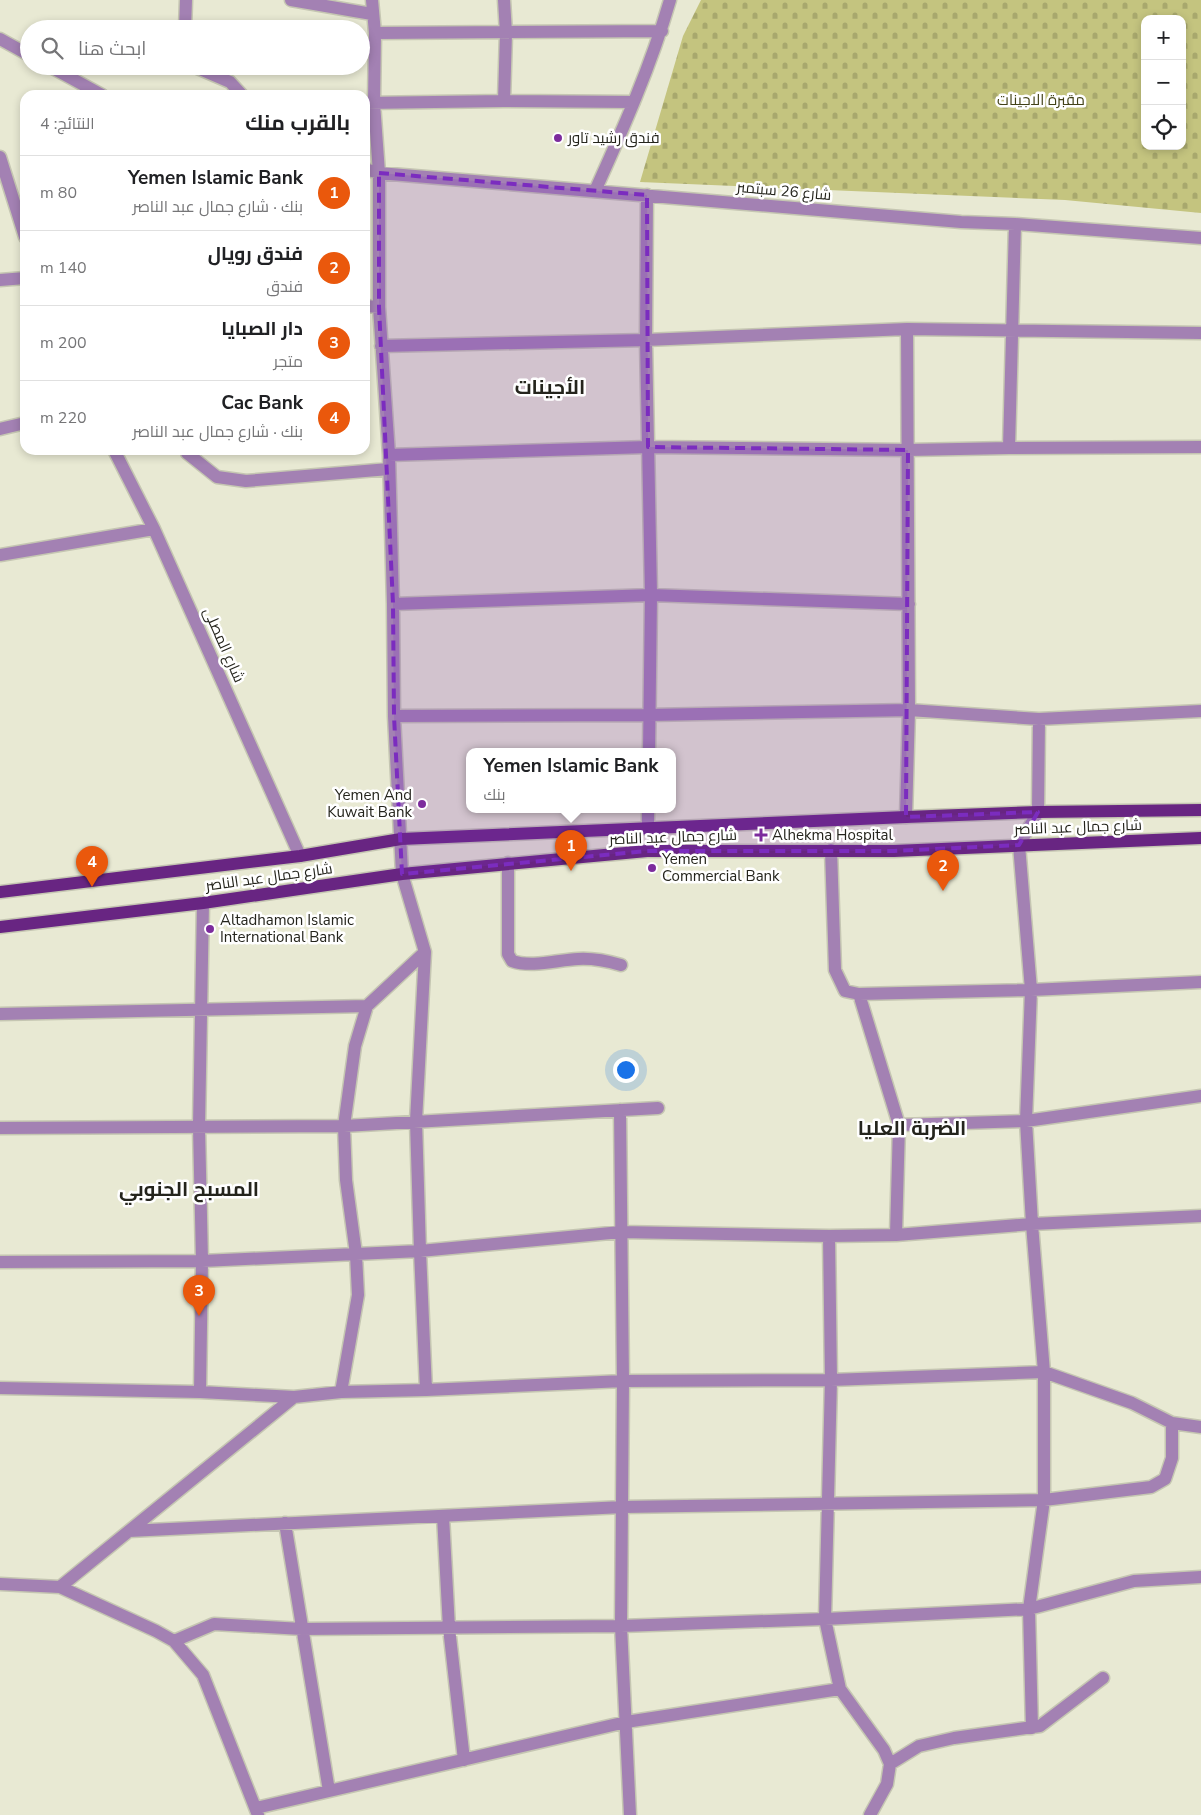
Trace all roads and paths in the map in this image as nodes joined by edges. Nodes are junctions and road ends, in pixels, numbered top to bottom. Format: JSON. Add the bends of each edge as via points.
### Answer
{"nodes":[{"id":1,"x":186,"y":0,"type":"edge"},
{"id":2,"x":291,"y":0,"type":"edge"},
{"id":3,"x":372,"y":0,"type":"edge"},
{"id":4,"x":504,"y":0,"type":"edge"},
{"id":5,"x":670,"y":0,"type":"edge"},
{"id":6,"x":372,"y":14,"type":"junction"},
{"id":7,"x":185,"y":20,"type":"edge"},
{"id":8,"x":662,"y":30,"type":"junction"},
{"id":9,"x":375,"y":33,"type":"junction"},
{"id":10,"x":506,"y":33,"type":"junction"},
{"id":11,"x":0,"y":39,"type":"edge"},
{"id":12,"x":20,"y":50,"type":"edge"},
{"id":13,"x":65,"y":75,"type":"edge"},
{"id":14,"x":214,"y":75,"type":"edge"},
{"id":15,"x":93,"y":90,"type":"edge"},
{"id":16,"x":237,"y":90,"type":"edge"},
{"id":17,"x":504,"y":101,"type":"junction"},
{"id":18,"x":634,"y":102,"type":"junction"},
{"id":19,"x":370,"y":103,"type":"edge"},
{"id":20,"x":0,"y":157,"type":"edge"},
{"id":21,"x":370,"y":170,"type":"edge"},
{"id":22,"x":379,"y":173,"type":"junction"},
{"id":23,"x":595,"y":191,"type":"junction"},
{"id":24,"x":647,"y":195,"type":"junction"},
{"id":25,"x":20,"y":221,"type":"edge"},
{"id":26,"x":1015,"y":224,"type":"junction"},
{"id":27,"x":1201,"y":238,"type":"edge"},
{"id":28,"x":20,"y":278,"type":"edge"},
{"id":29,"x":0,"y":280,"type":"edge"},
{"id":30,"x":370,"y":306,"type":"edge"},
{"id":31,"x":379,"y":307,"type":"junction"},
{"id":32,"x":907,"y":329,"type":"junction"},
{"id":33,"x":1012,"y":331,"type":"junction"},
{"id":34,"x":1201,"y":333,"type":"edge"},
{"id":35,"x":646,"y":340,"type":"junction"},
{"id":36,"x":381,"y":346,"type":"junction"},
{"id":37,"x":20,"y":424,"type":"edge"},
{"id":38,"x":0,"y":429,"type":"edge"},
{"id":39,"x":648,"y":447,"type":"junction"},
{"id":40,"x":1201,"y":447,"type":"edge"},
{"id":41,"x":1010,"y":448,"type":"junction"},
{"id":42,"x":908,"y":450,"type":"junction"},
{"id":43,"x":117,"y":455,"type":"edge"},
{"id":44,"x":190,"y":455,"type":"edge"},
{"id":45,"x":389,"y":455,"type":"junction"},
{"id":46,"x":389,"y":469,"type":"junction"},
{"id":47,"x":154,"y":529,"type":"junction"},
{"id":48,"x":0,"y":555,"type":"edge"},
{"id":49,"x":651,"y":595,"type":"junction"},
{"id":50,"x":393,"y":604,"type":"junction"},
{"id":51,"x":909,"y":604,"type":"junction"},
{"id":52,"x":909,"y":710,"type":"junction"},
{"id":53,"x":1201,"y":711,"type":"edge"},
{"id":54,"x":649,"y":715,"type":"junction"},
{"id":55,"x":394,"y":716,"type":"junction"},
{"id":56,"x":1039,"y":719,"type":"junction"},
{"id":57,"x":649,"y":748,"type":"edge"},
{"id":58,"x":1201,"y":810,"type":"edge"},
{"id":59,"x":1038,"y":812,"type":"junction"},
{"id":60,"x":648,"y":813,"type":"edge"},
{"id":61,"x":906,"y":817,"type":"junction"},
{"id":62,"x":648,"y":828,"type":"junction"},
{"id":63,"x":1201,"y":838,"type":"edge"},
{"id":64,"x":401,"y":839,"type":"junction"},
{"id":65,"x":1019,"y":845,"type":"junction"},
{"id":66,"x":831,"y":850,"type":"junction"},
{"id":67,"x":300,"y":856,"type":"junction"},
{"id":68,"x":508,"y":863,"type":"junction"},
{"id":69,"x":402,"y":874,"type":"junction"},
{"id":70,"x":0,"y":892,"type":"edge"},
{"id":71,"x":203,"y":903,"type":"junction"},
{"id":72,"x":0,"y":927,"type":"edge"},
{"id":73,"x":425,"y":952,"type":"junction"},
{"id":74,"x":621,"y":964,"type":"dead end"},
{"id":75,"x":1201,"y":982,"type":"edge"},
{"id":76,"x":1031,"y":990,"type":"junction"},
{"id":77,"x":859,"y":994,"type":"junction"},
{"id":78,"x":366,"y":1006,"type":"junction"},
{"id":79,"x":201,"y":1010,"type":"junction"},
{"id":80,"x":0,"y":1014,"type":"edge"},
{"id":81,"x":1201,"y":1096,"type":"edge"},
{"id":82,"x":658,"y":1108,"type":"dead end"},
{"id":83,"x":620,"y":1110,"type":"junction"},
{"id":84,"x":416,"y":1121,"type":"junction"},
{"id":85,"x":1026,"y":1122,"type":"junction"},
{"id":86,"x":899,"y":1125,"type":"junction"},
{"id":87,"x":344,"y":1126,"type":"junction"},
{"id":88,"x":199,"y":1127,"type":"junction"},
{"id":89,"x":0,"y":1128,"type":"edge"},
{"id":90,"x":1201,"y":1216,"type":"edge"},
{"id":91,"x":1032,"y":1224,"type":"junction"},
{"id":92,"x":621,"y":1232,"type":"junction"},
{"id":93,"x":896,"y":1235,"type":"junction"},
{"id":94,"x":829,"y":1236,"type":"junction"},
{"id":95,"x":420,"y":1251,"type":"junction"},
{"id":96,"x":356,"y":1254,"type":"junction"},
{"id":97,"x":202,"y":1261,"type":"junction"},
{"id":98,"x":0,"y":1262,"type":"edge"},
{"id":99,"x":1044,"y":1372,"type":"junction"},
{"id":100,"x":831,"y":1380,"type":"junction"},
{"id":101,"x":623,"y":1382,"type":"junction"},
{"id":102,"x":0,"y":1388,"type":"edge"},
{"id":103,"x":426,"y":1390,"type":"junction"},
{"id":104,"x":200,"y":1392,"type":"junction"},
{"id":105,"x":341,"y":1392,"type":"junction"},
{"id":106,"x":294,"y":1397,"type":"junction"},
{"id":107,"x":1172,"y":1423,"type":"junction"},
{"id":108,"x":1201,"y":1426,"type":"edge"},
{"id":109,"x":1044,"y":1500,"type":"junction"},
{"id":110,"x":827,"y":1503,"type":"junction"},
{"id":111,"x":623,"y":1507,"type":"junction"},
{"id":112,"x":443,"y":1516,"type":"junction"},
{"id":113,"x":285,"y":1524,"type":"junction"},
{"id":114,"x":129,"y":1531,"type":"junction"},
{"id":115,"x":1201,"y":1577,"type":"edge"},
{"id":116,"x":0,"y":1584,"type":"edge"},
{"id":117,"x":60,"y":1587,"type":"junction"},
{"id":118,"x":1029,"y":1609,"type":"junction"},
{"id":119,"x":825,"y":1619,"type":"junction"},
{"id":120,"x":621,"y":1626,"type":"junction"},
{"id":121,"x":450,"y":1628,"type":"junction"},
{"id":122,"x":302,"y":1630,"type":"junction"},
{"id":123,"x":174,"y":1641,"type":"junction"},
{"id":124,"x":1103,"y":1678,"type":"dead end"},
{"id":125,"x":840,"y":1689,"type":"junction"},
{"id":126,"x":626,"y":1722,"type":"junction"},
{"id":127,"x":1032,"y":1728,"type":"junction"},
{"id":128,"x":464,"y":1760,"type":"junction"},
{"id":129,"x":890,"y":1764,"type":"junction"},
{"id":130,"x":329,"y":1791,"type":"junction"},
{"id":131,"x":257,"y":1812,"type":"edge"},
{"id":132,"x":630,"y":1815,"type":"edge"},
{"id":133,"x":870,"y":1815,"type":"edge"}],
"edges":[{"from":1,"to":7,"type":"street"},
{"from":2,"to":6,"type":"street"},
{"from":3,"to":6,"type":"street"},
{"from":4,"to":10,"type":"street"},
{"from":5,"to":8,"type":"street"},
{"from":6,"to":9,"type":"street"},
{"from":8,"to":10,"type":"street"},
{"from":8,"to":18,"type":"street"},
{"from":9,"to":10,"type":"street"},
{"from":9,"to":19,"type":"street"},
{"from":10,"to":17,"type":"street"},
{"from":11,"to":12,"type":"street"},
{"from":13,"to":15,"type":"street"},
{"from":14,"to":16,"type":"street","via":[[230,82]]},
{"from":17,"to":18,"type":"street"},
{"from":17,"to":19,"type":"street"},
{"from":18,"to":23,"type":"street"},
{"from":19,"to":22,"type":"street"},
{"from":20,"to":25,"type":"street"},
{"from":21,"to":22,"type":"street","name":"شارع 26 سبتمبر"},
{"from":22,"to":23,"type":"street","name":"شارع 26 سبتمبر"},
{"from":22,"to":31,"type":"street"},
{"from":23,"to":24,"type":"street","name":"شارع 26 سبتمبر"},
{"from":24,"to":26,"type":"street","name":"شارع 26 سبتمبر"},
{"from":24,"to":35,"type":"street"},
{"from":26,"to":27,"type":"street","name":"شارع 26 سبتمبر"},
{"from":26,"to":33,"type":"street"},
{"from":28,"to":29,"type":"street"},
{"from":30,"to":31,"type":"street"},
{"from":31,"to":36,"type":"street"},
{"from":32,"to":33,"type":"street"},
{"from":32,"to":35,"type":"street"},
{"from":32,"to":42,"type":"street"},
{"from":33,"to":34,"type":"street"},
{"from":33,"to":41,"type":"street"},
{"from":35,"to":36,"type":"street"},
{"from":35,"to":39,"type":"street"},
{"from":36,"to":45,"type":"street"},
{"from":37,"to":38,"type":"street"},
{"from":39,"to":42,"type":"street"},
{"from":39,"to":45,"type":"street"},
{"from":39,"to":49,"type":"street"},
{"from":40,"to":41,"type":"street"},
{"from":41,"to":42,"type":"street"},
{"from":42,"to":51,"type":"street"},
{"from":43,"to":47,"type":"street","name":"شارع المصلى"},
{"from":44,"to":46,"type":"street","via":[[217,477],[246,481]]},
{"from":45,"to":46,"type":"street"},
{"from":46,"to":50,"type":"street"},
{"from":47,"to":48,"type":"street"},
{"from":47,"to":67,"type":"street","name":"شارع المصلى"},
{"from":49,"to":50,"type":"street"},
{"from":49,"to":51,"type":"street"},
{"from":49,"to":54,"type":"street"},
{"from":50,"to":55,"type":"street"},
{"from":51,"to":52,"type":"street"},
{"from":52,"to":54,"type":"street"},
{"from":52,"to":56,"type":"street"},
{"from":52,"to":61,"type":"street"},
{"from":53,"to":56,"type":"street"},
{"from":54,"to":55,"type":"street"},
{"from":54,"to":57,"type":"street"},
{"from":55,"to":64,"type":"street"},
{"from":56,"to":59,"type":"street"},
{"from":58,"to":59,"type":"main road","name":"شارع جمال عبد الناصر"},
{"from":59,"to":61,"type":"main road","name":"شارع جمال عبد الناصر"},
{"from":59,"to":65,"type":"street"},
{"from":60,"to":62,"type":"street"},
{"from":61,"to":62,"type":"main road","name":"شارع جمال عبد الناصر"},
{"from":62,"to":64,"type":"main road","name":"شارع جمال عبد الناصر"},
{"from":63,"to":65,"type":"main road","name":"شارع جمال عبد الناصر"},
{"from":64,"to":67,"type":"main road","name":"شارع جمال عبد الناصر"},
{"from":64,"to":69,"type":"street"},
{"from":65,"to":66,"type":"main road","name":"شارع جمال عبد الناصر","via":[[894,852]]},
{"from":65,"to":76,"type":"street"},
{"from":66,"to":68,"type":"main road","name":"شارع جمال عبد الناصر","via":[[647,852]]},
{"from":66,"to":77,"type":"street","via":[[835,970],[845,991]]},
{"from":67,"to":70,"type":"main road","name":"شارع جمال عبد الناصر"},
{"from":68,"to":69,"type":"main road","name":"شارع جمال عبد الناصر"},
{"from":68,"to":74,"type":"street","via":[[508,954],[512,961],[522,964],[580,959]]},
{"from":69,"to":71,"type":"main road","name":"شارع جمال عبد الناصر"},
{"from":69,"to":73,"type":"street"},
{"from":71,"to":72,"type":"main road","name":"شارع جمال عبد الناصر"},
{"from":71,"to":79,"type":"street"},
{"from":73,"to":78,"type":"street"},
{"from":73,"to":84,"type":"street"},
{"from":75,"to":76,"type":"street"},
{"from":76,"to":77,"type":"street"},
{"from":76,"to":85,"type":"street"},
{"from":77,"to":86,"type":"street"},
{"from":78,"to":79,"type":"street"},
{"from":78,"to":87,"type":"street","via":[[355,1046]]},
{"from":79,"to":80,"type":"street"},
{"from":79,"to":88,"type":"street"},
{"from":81,"to":85,"type":"street"},
{"from":82,"to":83,"type":"street"},
{"from":83,"to":84,"type":"street"},
{"from":83,"to":92,"type":"street"},
{"from":84,"to":87,"type":"street"},
{"from":84,"to":95,"type":"street"},
{"from":85,"to":86,"type":"street"},
{"from":85,"to":91,"type":"street"},
{"from":86,"to":93,"type":"street"},
{"from":87,"to":88,"type":"street"},
{"from":87,"to":96,"type":"street","via":[[346,1180]]},
{"from":88,"to":89,"type":"street"},
{"from":88,"to":97,"type":"street"},
{"from":90,"to":91,"type":"street"},
{"from":91,"to":93,"type":"street"},
{"from":91,"to":99,"type":"street"},
{"from":92,"to":94,"type":"street"},
{"from":92,"to":95,"type":"street"},
{"from":92,"to":101,"type":"street"},
{"from":93,"to":94,"type":"street"},
{"from":94,"to":100,"type":"street"},
{"from":95,"to":96,"type":"street"},
{"from":95,"to":103,"type":"street"},
{"from":96,"to":97,"type":"street"},
{"from":96,"to":105,"type":"street","via":[[358,1295]]},
{"from":97,"to":98,"type":"street"},
{"from":97,"to":104,"type":"street"},
{"from":99,"to":100,"type":"street"},
{"from":99,"to":107,"type":"street","via":[[1132,1403]]},
{"from":99,"to":109,"type":"street"},
{"from":100,"to":101,"type":"street"},
{"from":100,"to":110,"type":"street"},
{"from":101,"to":103,"type":"street"},
{"from":101,"to":111,"type":"street"},
{"from":102,"to":104,"type":"street"},
{"from":103,"to":105,"type":"street"},
{"from":104,"to":106,"type":"street"},
{"from":105,"to":106,"type":"street"},
{"from":106,"to":114,"type":"street"},
{"from":107,"to":108,"type":"street"},
{"from":107,"to":109,"type":"street","via":[[1172,1458],[1165,1479],[1150,1487]]},
{"from":109,"to":110,"type":"street"},
{"from":109,"to":118,"type":"street"},
{"from":110,"to":111,"type":"street"},
{"from":110,"to":119,"type":"street"},
{"from":111,"to":112,"type":"street"},
{"from":111,"to":120,"type":"street"},
{"from":112,"to":113,"type":"street"},
{"from":112,"to":121,"type":"street"},
{"from":113,"to":114,"type":"street"},
{"from":113,"to":122,"type":"street"},
{"from":114,"to":117,"type":"street"},
{"from":115,"to":118,"type":"street","via":[[1134,1582]]},
{"from":116,"to":117,"type":"street"},
{"from":117,"to":123,"type":"street"},
{"from":118,"to":119,"type":"street"},
{"from":118,"to":127,"type":"street"},
{"from":119,"to":120,"type":"street"},
{"from":119,"to":125,"type":"street"},
{"from":120,"to":121,"type":"street"},
{"from":120,"to":126,"type":"street"},
{"from":121,"to":122,"type":"street"},
{"from":121,"to":128,"type":"street"},
{"from":122,"to":123,"type":"street","via":[[214,1624]]},
{"from":122,"to":130,"type":"street"},
{"from":123,"to":131,"type":"street","via":[[204,1675]]},
{"from":124,"to":127,"type":"street","via":[[1040,1726]]},
{"from":125,"to":126,"type":"street"},
{"from":125,"to":129,"type":"street","via":[[884,1750]]},
{"from":126,"to":128,"type":"street"},
{"from":126,"to":132,"type":"street"},
{"from":127,"to":129,"type":"street","via":[[919,1746]]},
{"from":128,"to":130,"type":"street"},
{"from":129,"to":133,"type":"street","via":[[887,1784]]},
{"from":130,"to":131,"type":"street"}]}
